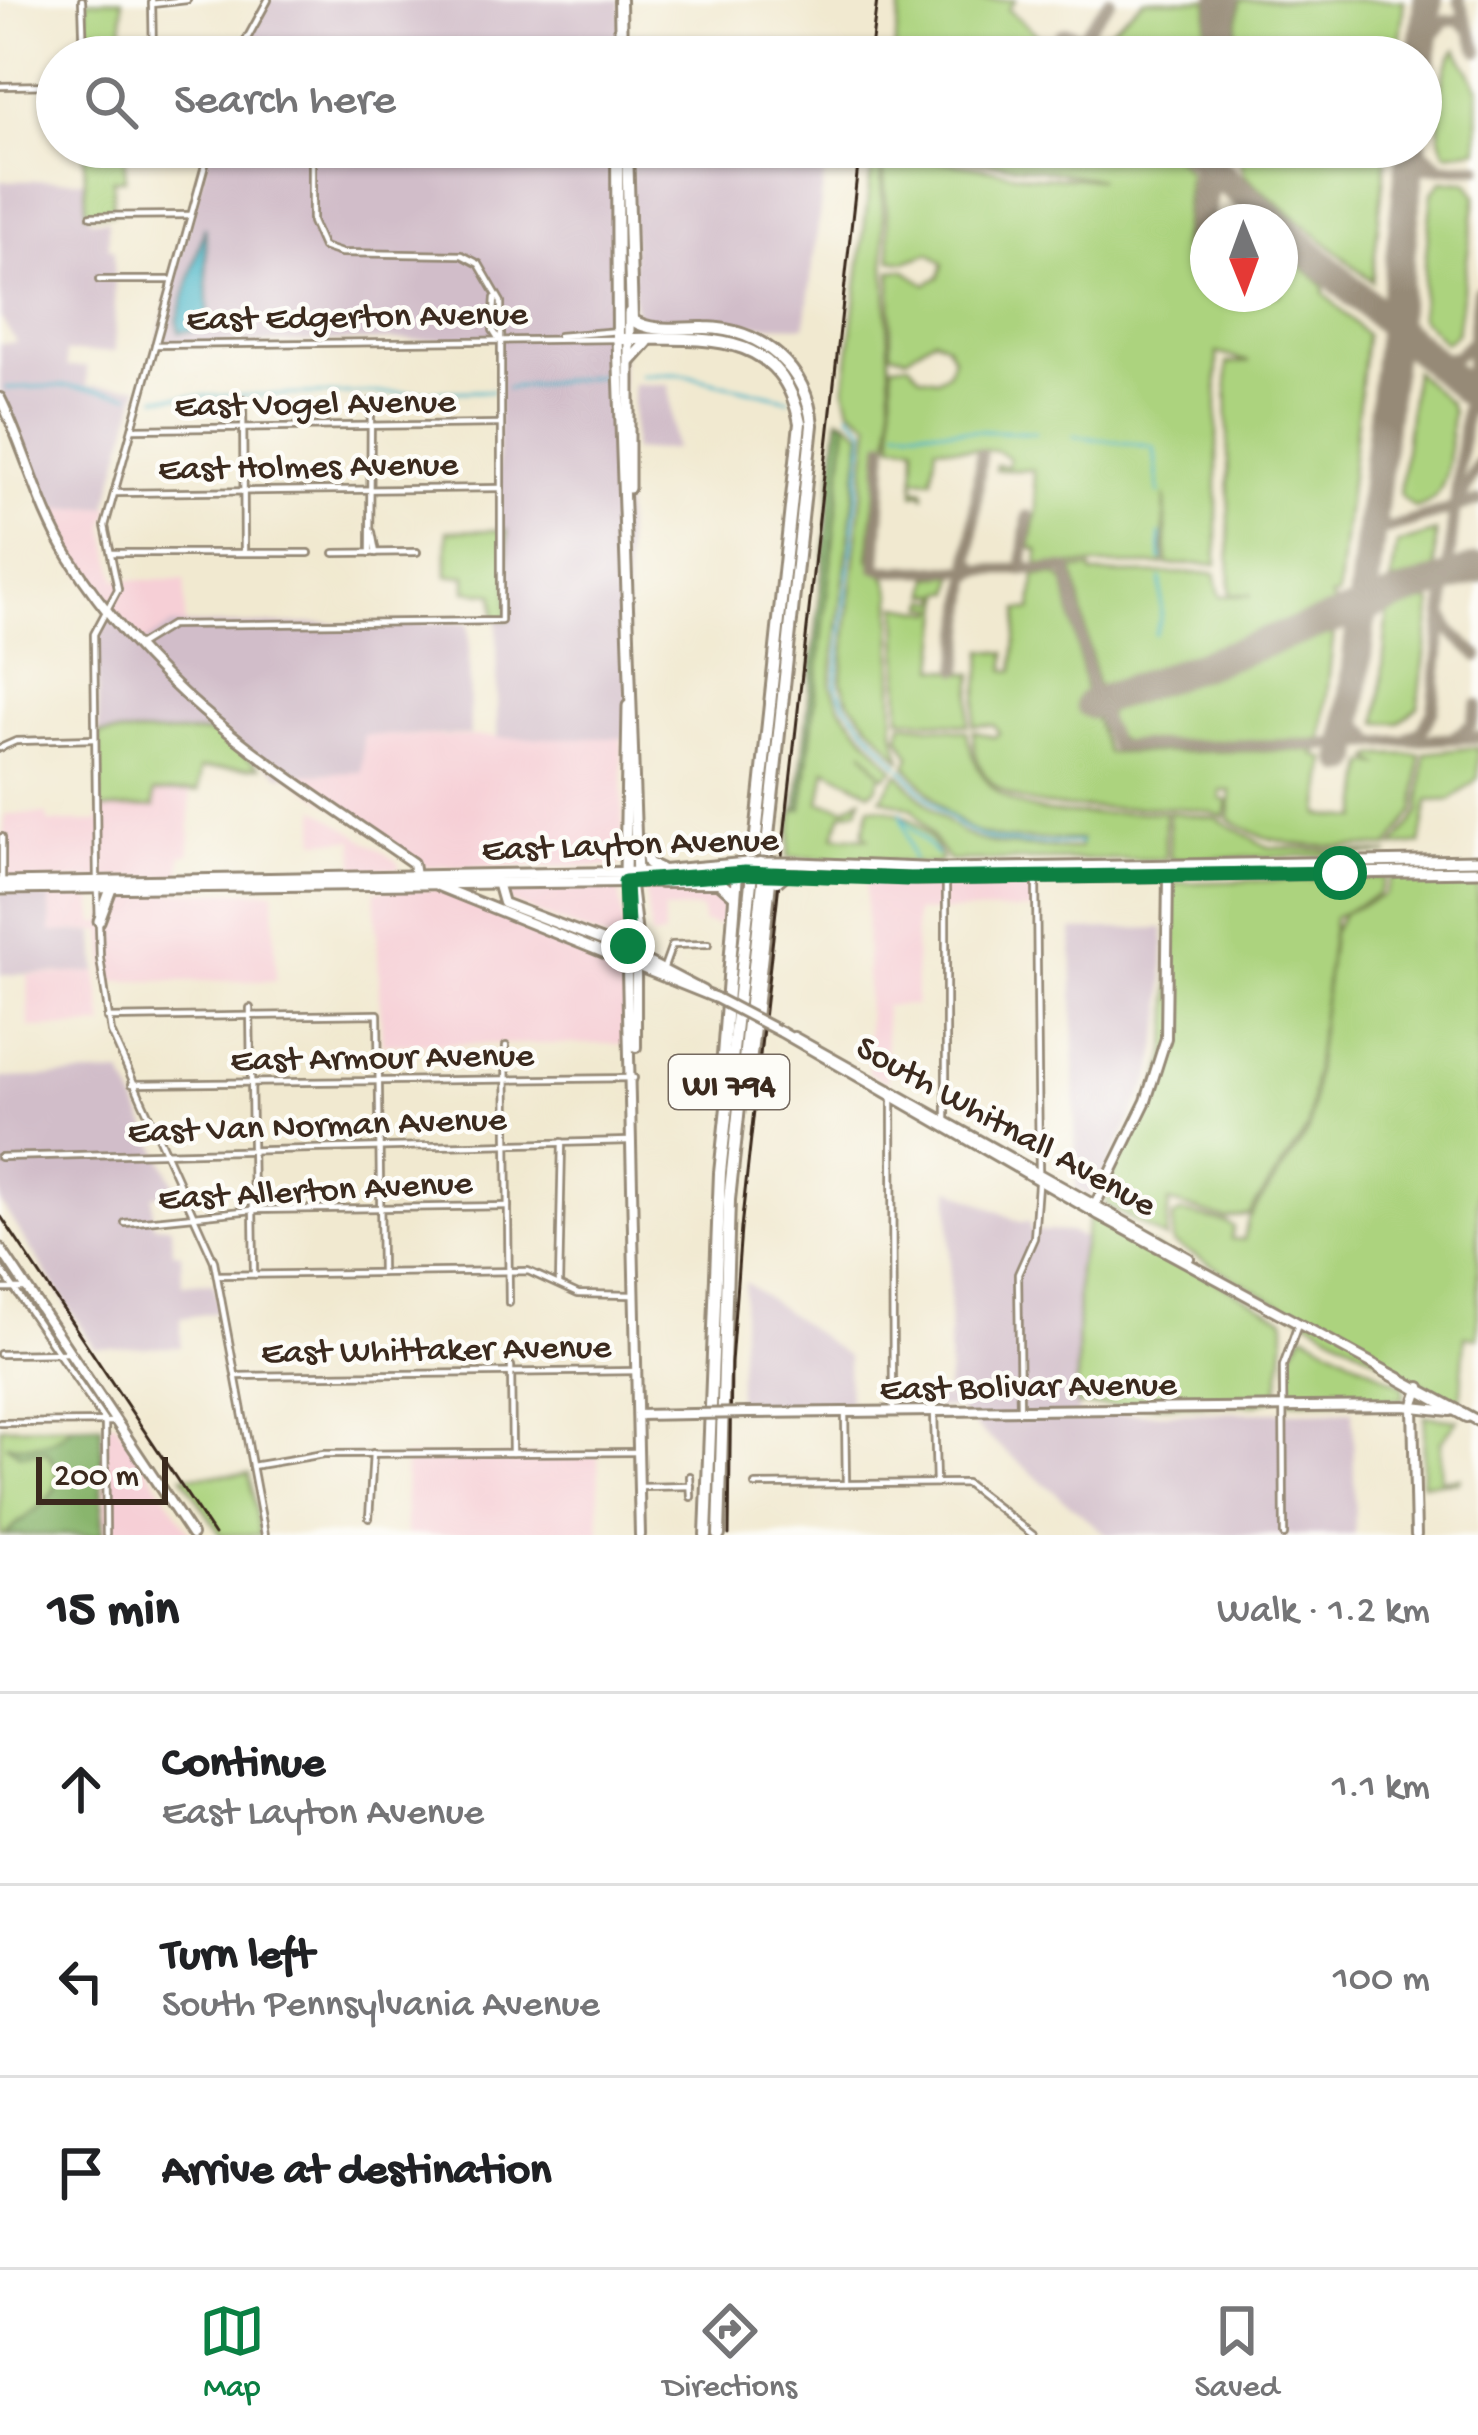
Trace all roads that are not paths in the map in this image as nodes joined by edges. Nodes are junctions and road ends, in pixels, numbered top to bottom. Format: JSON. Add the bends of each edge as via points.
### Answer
{"nodes":[{"id":1,"x":82,"y":0,"type":"edge"},
{"id":2,"x":187,"y":0,"type":"edge"},
{"id":3,"x":268,"y":0,"type":"edge"},
{"id":4,"x":620,"y":0,"type":"edge"},
{"id":5,"x":152,"y":2,"type":"edge"},
{"id":6,"x":83,"y":36,"type":"edge"},
{"id":7,"x":153,"y":36,"type":"edge"},
{"id":8,"x":248,"y":36,"type":"edge"},
{"id":9,"x":621,"y":36,"type":"edge"},
{"id":10,"x":0,"y":86,"type":"edge"},
{"id":11,"x":36,"y":86,"type":"edge"},
{"id":12,"x":204,"y":168,"type":"edge"},
{"id":13,"x":312,"y":168,"type":"edge"},
{"id":14,"x":618,"y":168,"type":"edge"},
{"id":15,"x":627,"y":168,"type":"edge"},
{"id":16,"x":191,"y":215,"type":"junction"},
{"id":17,"x":91,"y":216,"type":"dead end"},
{"id":18,"x":99,"y":280,"type":"dead end"},
{"id":19,"x":173,"y":280,"type":"junction"},
{"id":20,"x":629,"y":309,"type":"junction"},
{"id":21,"x":656,"y":334,"type":"junction"},
{"id":22,"x":624,"y":335,"type":"junction"},
{"id":23,"x":498,"y":338,"type":"junction"},
{"id":24,"x":155,"y":345,"type":"junction"},
{"id":25,"x":630,"y":361,"type":"junction"},
{"id":26,"x":0,"y":398,"type":"edge"},
{"id":27,"x":243,"y":399,"type":"dead end"},
{"id":28,"x":371,"y":401,"type":"dead end"},
{"id":29,"x":499,"y":424,"type":"junction"},
{"id":30,"x":370,"y":425,"type":"junction"},
{"id":31,"x":625,"y":426,"type":"junction"},
{"id":32,"x":244,"y":428,"type":"junction"},
{"id":33,"x":132,"y":429,"type":"junction"},
{"id":34,"x":806,"y":433,"type":"junction"},
{"id":35,"x":500,"y":488,"type":"junction"},
{"id":36,"x":371,"y":490,"type":"junction"},
{"id":37,"x":244,"y":491,"type":"junction"},
{"id":38,"x":116,"y":493,"type":"junction"},
{"id":39,"x":244,"y":552,"type":"junction"},
{"id":40,"x":417,"y":552,"type":"dead end"},
{"id":41,"x":309,"y":553,"type":"dead end"},
{"id":42,"x":334,"y":553,"type":"dead end"},
{"id":43,"x":373,"y":553,"type":"junction"},
{"id":44,"x":111,"y":554,"type":"junction"},
{"id":45,"x":108,"y":610,"type":"junction"},
{"id":46,"x":137,"y":646,"type":"junction"},
{"id":47,"x":629,"y":700,"type":"junction"},
{"id":48,"x":95,"y":740,"type":"junction"},
{"id":49,"x":0,"y":748,"type":"edge"},
{"id":50,"x":638,"y":806,"type":"junction"},
{"id":51,"x":2,"y":837,"type":"edge"},
{"id":52,"x":1478,"y":860,"type":"edge"},
{"id":53,"x":760,"y":863,"type":"junction"},
{"id":54,"x":743,"y":868,"type":"junction"},
{"id":55,"x":1168,"y":871,"type":"junction"},
{"id":56,"x":1478,"y":871,"type":"edge"},
{"id":57,"x":1036,"y":873,"type":"junction"},
{"id":58,"x":784,"y":874,"type":"junction"},
{"id":59,"x":946,"y":874,"type":"junction"},
{"id":60,"x":664,"y":876,"type":"junction"},
{"id":61,"x":631,"y":877,"type":"junction"},
{"id":62,"x":497,"y":879,"type":"junction"},
{"id":63,"x":410,"y":880,"type":"junction"},
{"id":64,"x":98,"y":884,"type":"junction"},
{"id":65,"x":437,"y":885,"type":"junction"},
{"id":66,"x":1,"y":886,"type":"edge"},
{"id":67,"x":111,"y":889,"type":"junction"},
{"id":68,"x":737,"y":902,"type":"junction"},
{"id":69,"x":99,"y":921,"type":"junction"},
{"id":70,"x":636,"y":932,"type":"joint"},
{"id":71,"x":708,"y":944,"type":"dead end"},
{"id":72,"x":632,"y":957,"type":"junction"},
{"id":73,"x":663,"y":972,"type":"junction"},
{"id":74,"x":250,"y":1012,"type":"junction"},
{"id":75,"x":107,"y":1018,"type":"junction"},
{"id":76,"x":506,"y":1046,"type":"dead end"},
{"id":77,"x":634,"y":1078,"type":"junction"},
{"id":78,"x":506,"y":1080,"type":"junction"},
{"id":79,"x":379,"y":1082,"type":"junction"},
{"id":80,"x":251,"y":1083,"type":"junction"},
{"id":81,"x":132,"y":1084,"type":"junction"},
{"id":82,"x":892,"y":1094,"type":"junction"},
{"id":83,"x":945,"y":1123,"type":"junction"},
{"id":84,"x":634,"y":1141,"type":"junction"},
{"id":85,"x":562,"y":1142,"type":"junction"},
{"id":86,"x":507,"y":1143,"type":"junction"},
{"id":87,"x":380,"y":1145,"type":"junction"},
{"id":88,"x":252,"y":1146,"type":"junction"},
{"id":89,"x":164,"y":1153,"type":"junction"},
{"id":90,"x":0,"y":1157,"type":"edge"},
{"id":91,"x":1038,"y":1176,"type":"junction"},
{"id":92,"x":508,"y":1206,"type":"junction"},
{"id":93,"x":1094,"y":1207,"type":"junction"},
{"id":94,"x":380,"y":1208,"type":"junction"},
{"id":95,"x":253,"y":1210,"type":"junction"},
{"id":96,"x":196,"y":1219,"type":"junction"},
{"id":97,"x":125,"y":1222,"type":"dead end"},
{"id":98,"x":0,"y":1248,"type":"edge"},
{"id":99,"x":0,"y":1268,"type":"edge"},
{"id":100,"x":509,"y":1271,"type":"junction"},
{"id":101,"x":381,"y":1273,"type":"junction"},
{"id":102,"x":218,"y":1275,"type":"junction"},
{"id":103,"x":254,"y":1275,"type":"junction"},
{"id":104,"x":560,"y":1284,"type":"junction"},
{"id":105,"x":0,"y":1289,"type":"edge"},
{"id":106,"x":14,"y":1289,"type":"junction"},
{"id":107,"x":28,"y":1289,"type":"junction"},
{"id":108,"x":637,"y":1295,"type":"junction"},
{"id":109,"x":509,"y":1303,"type":"dead end"},
{"id":110,"x":723,"y":1309,"type":"junction"},
{"id":111,"x":711,"y":1318,"type":"junction"},
{"id":112,"x":1299,"y":1322,"type":"junction"},
{"id":113,"x":57,"y":1353,"type":"junction"},
{"id":114,"x":70,"y":1353,"type":"junction"},
{"id":115,"x":0,"y":1354,"type":"edge"},
{"id":116,"x":511,"y":1369,"type":"junction"},
{"id":117,"x":638,"y":1371,"type":"junction"},
{"id":118,"x":235,"y":1376,"type":"junction"},
{"id":119,"x":1421,"y":1391,"type":"junction"},
{"id":120,"x":1283,"y":1407,"type":"junction"},
{"id":121,"x":1416,"y":1407,"type":"junction"},
{"id":122,"x":1020,"y":1410,"type":"junction"},
{"id":123,"x":934,"y":1411,"type":"junction"},
{"id":124,"x":1450,"y":1411,"type":"junction"},
{"id":125,"x":845,"y":1412,"type":"junction"},
{"id":126,"x":892,"y":1412,"type":"junction"},
{"id":127,"x":638,"y":1415,"type":"junction"},
{"id":128,"x":1476,"y":1420,"type":"edge"},
{"id":129,"x":116,"y":1421,"type":"junction"},
{"id":130,"x":105,"y":1422,"type":"junction"},
{"id":131,"x":0,"y":1423,"type":"edge"},
{"id":132,"x":639,"y":1452,"type":"junction"},
{"id":133,"x":373,"y":1453,"type":"junction"},
{"id":134,"x":512,"y":1453,"type":"junction"},
{"id":135,"x":253,"y":1466,"type":"junction"},
{"id":136,"x":690,"y":1475,"type":"dead end"},
{"id":137,"x":936,"y":1483,"type":"junction"},
{"id":138,"x":846,"y":1484,"type":"junction"},
{"id":139,"x":755,"y":1485,"type":"dead end"},
{"id":140,"x":691,"y":1486,"type":"junction"},
{"id":141,"x":640,"y":1487,"type":"junction"},
{"id":142,"x":691,"y":1496,"type":"dead end"},
{"id":143,"x":369,"y":1518,"type":"dead end"},
{"id":144,"x":106,"y":1535,"type":"edge"},
{"id":145,"x":192,"y":1535,"type":"edge"},
{"id":146,"x":265,"y":1535,"type":"edge"},
{"id":147,"x":640,"y":1535,"type":"edge"},
{"id":148,"x":706,"y":1535,"type":"edge"},
{"id":149,"x":719,"y":1535,"type":"edge"},
{"id":150,"x":1033,"y":1535,"type":"edge"},
{"id":151,"x":1284,"y":1535,"type":"edge"},
{"id":152,"x":1416,"y":1535,"type":"edge"}],
"edges":[{"from":1,"to":6,"type":"street"},
{"from":2,"to":5,"type":"street"},
{"from":3,"to":8,"type":"street"},
{"from":4,"to":9,"type":"main road"},
{"from":5,"to":7,"type":"street"},
{"from":10,"to":11,"type":"street"},
{"from":12,"to":16,"type":"street"},
{"from":13,"to":23,"type":"street","via":[[312,222],[323,248],[462,255],[479,264],[496,296]]},
{"from":14,"to":22,"type":"main road"},
{"from":15,"to":20,"type":"main road"},
{"from":16,"to":17,"type":"street"},
{"from":16,"to":19,"type":"street"},
{"from":18,"to":19,"type":"street"},
{"from":19,"to":24,"type":"street"},
{"from":20,"to":21,"type":"main road","via":[[634,322]]},
{"from":20,"to":22,"type":"main road"},
{"from":21,"to":22,"type":"main road","number":"WI 794"},
{"from":21,"to":25,"type":"main road"},
{"from":21,"to":34,"type":"main road","number":"WI 794","via":[[736,344],[763,357],[781,375]]},
{"from":21,"to":34,"type":"main road","number":"WI 794","via":[[707,328],[748,335],[775,352],[799,379]]},
{"from":22,"to":23,"type":"street","name":"East Edgerton Avenue"},
{"from":22,"to":25,"type":"main road"},
{"from":22,"to":31,"type":"main road"},
{"from":23,"to":24,"type":"street","name":"East Edgerton Avenue"},
{"from":23,"to":29,"type":"street"},
{"from":24,"to":33,"type":"street"},
{"from":25,"to":31,"type":"main road"},
{"from":26,"to":45,"type":"street","via":[[66,554]]},
{"from":27,"to":32,"type":"street"},
{"from":28,"to":30,"type":"street"},
{"from":29,"to":30,"type":"street","name":"East Vogel Avenue"},
{"from":29,"to":35,"type":"street"},
{"from":30,"to":32,"type":"street","name":"East Vogel Avenue"},
{"from":30,"to":36,"type":"street"},
{"from":31,"to":47,"type":"main road"},
{"from":32,"to":33,"type":"street","name":"East Vogel Avenue"},
{"from":32,"to":37,"type":"street"},
{"from":33,"to":38,"type":"street"},
{"from":34,"to":110,"type":"main road","number":"WI 794"},
{"from":34,"to":111,"type":"main road","number":"WI 794","via":[[727,1102]]},
{"from":35,"to":36,"type":"street","name":"East Holmes Avenue"},
{"from":35,"to":46,"type":"street","via":[[501,621],[172,625]]},
{"from":36,"to":37,"type":"street","name":"East Holmes Avenue"},
{"from":36,"to":43,"type":"street"},
{"from":37,"to":38,"type":"street","name":"East Holmes Avenue"},
{"from":37,"to":39,"type":"street"},
{"from":38,"to":44,"type":"street","via":[[105,526]]},
{"from":39,"to":41,"type":"street"},
{"from":39,"to":44,"type":"street"},
{"from":40,"to":43,"type":"street"},
{"from":42,"to":43,"type":"street"},
{"from":44,"to":45,"type":"street","via":[[118,589]]},
{"from":45,"to":46,"type":"street"},
{"from":45,"to":48,"type":"street","via":[[94,634]]},
{"from":46,"to":63,"type":"street","via":[[249,754],[413,863]]},
{"from":47,"to":50,"type":"main road"},
{"from":47,"to":61,"type":"main road"},
{"from":48,"to":49,"type":"street"},
{"from":48,"to":64,"type":"street"},
{"from":50,"to":60,"type":"main road","via":[[645,857]]},
{"from":50,"to":61,"type":"main road"},
{"from":51,"to":66,"type":"street"},
{"from":52,"to":55,"type":"main road","name":"East Layton Avenue"},
{"from":53,"to":54,"type":"main road","name":"East Layton Avenue","bridge":true},
{"from":53,"to":58,"type":"main road","bridge":true},
{"from":53,"to":58,"type":"main road","name":"East Layton Avenue","bridge":true},
{"from":54,"to":58,"type":"main road","name":"East Layton Avenue","bridge":true},
{"from":54,"to":60,"type":"main road","name":"East Layton Avenue"},
{"from":54,"to":61,"type":"main road"},
{"from":54,"to":68,"type":"main road"},
{"from":55,"to":56,"type":"main road","name":"East Layton Avenue"},
{"from":55,"to":57,"type":"main road","name":"East Layton Avenue"},
{"from":55,"to":93,"type":"street","via":[[1166,1037],[1146,1100]]},
{"from":57,"to":59,"type":"main road","name":"East Layton Avenue"},
{"from":57,"to":91,"type":"street"},
{"from":58,"to":59,"type":"main road","name":"East Layton Avenue"},
{"from":58,"to":110,"type":"main road","via":[[771,894]]},
{"from":59,"to":83,"type":"street"},
{"from":60,"to":61,"type":"main road","name":"East Layton Avenue"},
{"from":60,"to":68,"type":"main road","via":[[726,883]]},
{"from":61,"to":62,"type":"main road","name":"East Layton Avenue"},
{"from":61,"to":62,"type":"main road","name":"East Layton Avenue"},
{"from":61,"to":70,"type":"main road"},
{"from":61,"to":72,"type":"street"},
{"from":62,"to":63,"type":"main road","name":"East Layton Avenue"},
{"from":62,"to":65,"type":"main road","name":"East Layton Avenue"},
{"from":62,"to":72,"type":"street","name":"South Whitnall Avenue","via":[[503,903]]},
{"from":63,"to":64,"type":"main road","name":"East Layton Avenue"},
{"from":63,"to":65,"type":"main road","name":"East Layton Avenue"},
{"from":63,"to":67,"type":"main road","name":"East Layton Avenue"},
{"from":64,"to":66,"type":"main road","name":"East Layton Avenue"},
{"from":64,"to":67,"type":"main road","name":"East Layton Avenue"},
{"from":64,"to":69,"type":"street"},
{"from":65,"to":72,"type":"street","name":"South Whitnall Avenue"},
{"from":67,"to":69,"type":"main road"},
{"from":68,"to":111,"type":"main road","via":[[713,1184]]},
{"from":69,"to":75,"type":"street"},
{"from":70,"to":72,"type":"street"},
{"from":71,"to":73,"type":"street","via":[[672,945]]},
{"from":72,"to":73,"type":"street","name":"South Whitnall Avenue"},
{"from":72,"to":77,"type":"street"},
{"from":73,"to":82,"type":"street","name":"South Whitnall Avenue","bridge":true},
{"from":74,"to":75,"type":"street"},
{"from":74,"to":79,"type":"street","via":[[377,1014]]},
{"from":74,"to":80,"type":"street"},
{"from":75,"to":81,"type":"street"},
{"from":76,"to":78,"type":"street"},
{"from":77,"to":78,"type":"street","name":"East Armour Avenue"},
{"from":77,"to":84,"type":"street"},
{"from":78,"to":79,"type":"street","name":"East Armour Avenue"},
{"from":78,"to":86,"type":"street"},
{"from":79,"to":80,"type":"street","name":"East Armour Avenue"},
{"from":79,"to":87,"type":"street"},
{"from":80,"to":81,"type":"street","name":"East Armour Avenue"},
{"from":80,"to":88,"type":"street"},
{"from":81,"to":89,"type":"street"},
{"from":82,"to":83,"type":"street","name":"South Whitnall Avenue"},
{"from":82,"to":126,"type":"street"},
{"from":83,"to":91,"type":"street","name":"South Whitnall Avenue"},
{"from":84,"to":85,"type":"street","name":"East Van Norman Avenue"},
{"from":84,"to":108,"type":"street"},
{"from":85,"to":86,"type":"street","name":"East Van Norman Avenue"},
{"from":85,"to":104,"type":"street"},
{"from":86,"to":87,"type":"street","name":"East Van Norman Avenue"},
{"from":86,"to":92,"type":"street"},
{"from":87,"to":88,"type":"street","name":"East Van Norman Avenue"},
{"from":87,"to":94,"type":"street"},
{"from":88,"to":89,"type":"street","name":"East Van Norman Avenue"},
{"from":88,"to":95,"type":"street"},
{"from":89,"to":90,"type":"street","name":"East Van Norman Avenue"},
{"from":89,"to":96,"type":"street"},
{"from":91,"to":93,"type":"street","name":"South Whitnall Avenue"},
{"from":91,"to":122,"type":"street","via":[[1034,1238],[1018,1274]]},
{"from":92,"to":94,"type":"street","name":"East Allerton Avenue"},
{"from":92,"to":100,"type":"street"},
{"from":93,"to":112,"type":"street","name":"South Whitnall Avenue"},
{"from":94,"to":95,"type":"street","name":"East Allerton Avenue"},
{"from":94,"to":101,"type":"street"},
{"from":95,"to":96,"type":"street","name":"East Allerton Avenue"},
{"from":95,"to":103,"type":"street"},
{"from":96,"to":97,"type":"street","name":"East Allerton Avenue"},
{"from":96,"to":102,"type":"street"},
{"from":98,"to":107,"type":"street"},
{"from":99,"to":106,"type":"street"},
{"from":100,"to":101,"type":"street"},
{"from":100,"to":104,"type":"street","via":[[539,1272]]},
{"from":100,"to":109,"type":"street"},
{"from":101,"to":103,"type":"street"},
{"from":102,"to":103,"type":"street"},
{"from":102,"to":118,"type":"street"},
{"from":104,"to":108,"type":"street","via":[[584,1295]]},
{"from":105,"to":106,"type":"street"},
{"from":106,"to":107,"type":"street"},
{"from":106,"to":113,"type":"street"},
{"from":107,"to":114,"type":"street"},
{"from":108,"to":117,"type":"street"},
{"from":110,"to":149,"type":"main road","number":"WI 794"},
{"from":111,"to":148,"type":"main road","number":"WI 794"},
{"from":112,"to":119,"type":"street","name":"South Whitnall Avenue"},
{"from":112,"to":120,"type":"street","via":[[1284,1355]]},
{"from":113,"to":114,"type":"street"},
{"from":113,"to":115,"type":"street"},
{"from":113,"to":130,"type":"street"},
{"from":114,"to":129,"type":"street"},
{"from":116,"to":117,"type":"street","name":"East Whittaker Avenue"},
{"from":116,"to":118,"type":"street","name":"East Whittaker Avenue"},
{"from":116,"to":134,"type":"street"},
{"from":117,"to":127,"type":"street"},
{"from":118,"to":135,"type":"street"},
{"from":119,"to":121,"type":"street"},
{"from":119,"to":124,"type":"street","name":"South Whitnall Avenue"},
{"from":119,"to":128,"type":"street","name":"South Whitnall Avenue"},
{"from":120,"to":121,"type":"street","name":"East Bolivar Avenue"},
{"from":120,"to":122,"type":"street","name":"East Bolivar Avenue"},
{"from":120,"to":151,"type":"street"},
{"from":121,"to":124,"type":"street","name":"East Bolivar Avenue"},
{"from":121,"to":152,"type":"street"},
{"from":122,"to":123,"type":"street","name":"East Bolivar Avenue"},
{"from":123,"to":126,"type":"street","name":"East Bolivar Avenue"},
{"from":123,"to":137,"type":"street"},
{"from":124,"to":128,"type":"street","name":"South Whitnall Avenue"},
{"from":125,"to":126,"type":"street","name":"East Bolivar Avenue"},
{"from":125,"to":127,"type":"street","name":"East Bolivar Avenue","bridge":true},
{"from":125,"to":138,"type":"street"},
{"from":127,"to":132,"type":"street"},
{"from":129,"to":130,"type":"street"},
{"from":129,"to":145,"type":"street"},
{"from":130,"to":131,"type":"street"},
{"from":130,"to":144,"type":"street"},
{"from":132,"to":134,"type":"street"},
{"from":132,"to":141,"type":"street"},
{"from":133,"to":134,"type":"street"},
{"from":133,"to":135,"type":"street"},
{"from":133,"to":143,"type":"street"},
{"from":135,"to":146,"type":"street"},
{"from":136,"to":140,"type":"street"},
{"from":137,"to":138,"type":"street"},
{"from":137,"to":150,"type":"street","via":[[970,1484]]},
{"from":138,"to":139,"type":"street"},
{"from":140,"to":141,"type":"street"},
{"from":140,"to":142,"type":"street"},
{"from":141,"to":147,"type":"street"}]}
